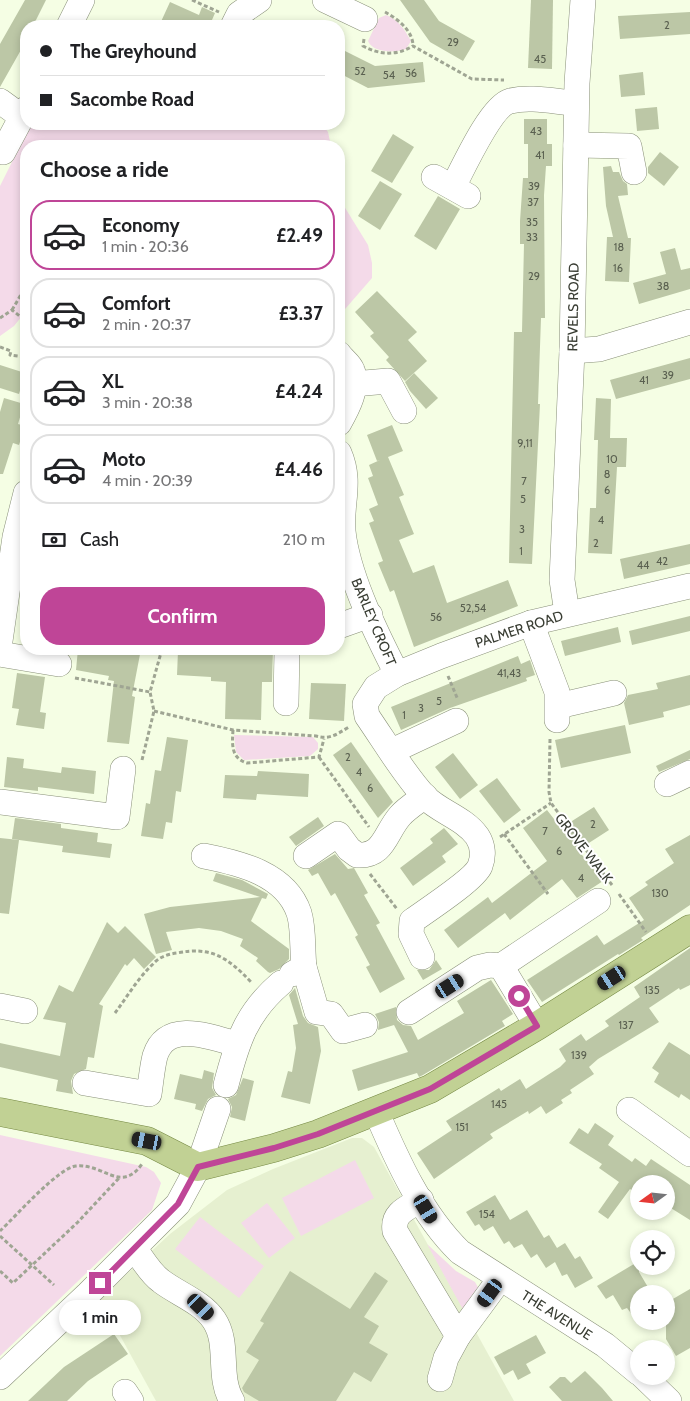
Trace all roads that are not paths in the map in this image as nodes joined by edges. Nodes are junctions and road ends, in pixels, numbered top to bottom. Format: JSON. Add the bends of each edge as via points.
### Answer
{"nodes":[{"id":1,"x":82,"y":0,"type":"edge"},
{"id":2,"x":260,"y":0,"type":"edge"},
{"id":3,"x":325,"y":0,"type":"edge"},
{"id":4,"x":583,"y":0,"type":"edge"},
{"id":5,"x":372,"y":14,"type":"road end"},
{"id":6,"x":72,"y":20,"type":"edge"},
{"id":7,"x":236,"y":20,"type":"edge"},
{"id":8,"x":0,"y":101,"type":"edge"},
{"id":9,"x":576,"y":103,"type":"junction"},
{"id":10,"x":20,"y":111,"type":"edge"},
{"id":11,"x":20,"y":120,"type":"edge"},
{"id":12,"x":576,"y":145,"type":"junction"},
{"id":13,"x":3,"y":152,"type":"dead end"},
{"id":14,"x":634,"y":172,"type":"dead end"},
{"id":15,"x":452,"y":187,"type":"dead end"},
{"id":16,"x":690,"y":322,"type":"edge"},
{"id":17,"x":572,"y":351,"type":"junction"},
{"id":18,"x":345,"y":361,"type":"edge"},
{"id":19,"x":352,"y":384,"type":"junction"},
{"id":20,"x":404,"y":411,"type":"dead end"},
{"id":21,"x":345,"y":413,"type":"edge"},
{"id":22,"x":345,"y":476,"type":"edge"},
{"id":23,"x":345,"y":499,"type":"edge"},
{"id":24,"x":20,"y":502,"type":"edge"},
{"id":25,"x":10,"y":516,"type":"edge"},
{"id":26,"x":345,"y":548,"type":"edge"},
{"id":27,"x":19,"y":557,"type":"edge"},
{"id":28,"x":690,"y":586,"type":"edge"},
{"id":29,"x":2,"y":608,"type":"edge"},
{"id":30,"x":567,"y":613,"type":"junction"},
{"id":31,"x":370,"y":615,"type":"junction"},
{"id":32,"x":531,"y":622,"type":"junction"},
{"id":33,"x":345,"y":624,"type":"edge"},
{"id":34,"x":0,"y":642,"type":"edge"},
{"id":35,"x":0,"y":654,"type":"edge"},
{"id":36,"x":287,"y":655,"type":"edge"},
{"id":37,"x":59,"y":664,"type":"road end"},
{"id":38,"x":397,"y":674,"type":"junction"},
{"id":39,"x":614,"y":693,"type":"dead end"},
{"id":40,"x":286,"y":703,"type":"dead end"},
{"id":41,"x":456,"y":721,"type":"road end"},
{"id":42,"x":392,"y":751,"type":"junction"},
{"id":43,"x":133,"y":765,"type":"road end"},
{"id":44,"x":425,"y":796,"type":"junction"},
{"id":45,"x":0,"y":802,"type":"edge"},
{"id":46,"x":204,"y":856,"type":"dead end"},
{"id":47,"x":306,"y":856,"type":"dead end"},
{"id":48,"x":598,"y":901,"type":"dead end"},
{"id":49,"x":690,"y":929,"type":"edge"},
{"id":50,"x":422,"y":957,"type":"dead end"},
{"id":51,"x":500,"y":966,"type":"junction"},
{"id":52,"x":286,"y":980,"type":"junction"},
{"id":53,"x":0,"y":1006,"type":"edge"},
{"id":54,"x":25,"y":1011,"type":"dead end"},
{"id":55,"x":409,"y":1012,"type":"dead end"},
{"id":56,"x":365,"y":1025,"type":"dead end"},
{"id":57,"x":537,"y":1026,"type":"junction"},
{"id":58,"x":236,"y":1044,"type":"junction"},
{"id":59,"x":85,"y":1083,"type":"dead end"},
{"id":60,"x":226,"y":1085,"type":"dead end"},
{"id":61,"x":218,"y":1109,"type":"dead end"},
{"id":62,"x":629,"y":1110,"type":"dead end"},
{"id":63,"x":376,"y":1111,"type":"junction"},
{"id":64,"x":0,"y":1112,"type":"edge"},
{"id":65,"x":690,"y":1154,"type":"edge"},
{"id":66,"x":198,"y":1167,"type":"junction"},
{"id":67,"x":421,"y":1200,"type":"junction"},
{"id":68,"x":135,"y":1248,"type":"junction"},
{"id":69,"x":500,"y":1279,"type":"junction"},
{"id":70,"x":458,"y":1336,"type":"junction"},
{"id":71,"x":630,"y":1366,"type":"edge"},
{"id":72,"x":0,"y":1376,"type":"edge"},
{"id":73,"x":440,"y":1379,"type":"dead end"},
{"id":74,"x":653,"y":1385,"type":"edge"},
{"id":75,"x":232,"y":1401,"type":"edge"},
{"id":76,"x":670,"y":1401,"type":"edge"}],
"edges":[{"from":1,"to":6,"type":"street"},
{"from":2,"to":7,"type":"street"},
{"from":3,"to":5,"type":"street"},
{"from":4,"to":9,"type":"street","name":"REVELS ROAD"},
{"from":8,"to":10,"type":"street"},
{"from":9,"to":12,"type":"street","name":"REVELS ROAD"},
{"from":9,"to":15,"type":"street","via":[[519,100],[503,104],[493,115]]},
{"from":11,"to":13,"type":"street"},
{"from":12,"to":14,"type":"street","via":[[629,146]]},
{"from":12,"to":17,"type":"street","name":"REVELS ROAD"},
{"from":16,"to":17,"type":"street","via":[[599,349]]},
{"from":17,"to":30,"type":"street","name":"REVELS ROAD","via":[[562,580]]},
{"from":18,"to":19,"type":"street","via":[[352,370]]},
{"from":19,"to":20,"type":"street","via":[[388,381]]},
{"from":19,"to":21,"type":"street"},
{"from":22,"to":23,"type":"street","name":"BARLEY CROFT"},
{"from":24,"to":25,"type":"street"},
{"from":25,"to":27,"type":"street"},
{"from":26,"to":31,"type":"street","name":"BARLEY CROFT"},
{"from":27,"to":29,"type":"street"},
{"from":28,"to":30,"type":"street","name":"PALMER ROAD"},
{"from":29,"to":34,"type":"street"},
{"from":30,"to":32,"type":"street","name":"PALMER ROAD"},
{"from":31,"to":33,"type":"street"},
{"from":31,"to":38,"type":"street","name":"BARLEY CROFT"},
{"from":32,"to":38,"type":"street","name":"PALMER ROAD"},
{"from":32,"to":39,"type":"street","via":[[552,676],[558,713]]},
{"from":35,"to":37,"type":"street"},
{"from":36,"to":40,"type":"street"},
{"from":38,"to":42,"type":"street","name":"PALMER ROAD","via":[[376,687],[366,710]]},
{"from":41,"to":42,"type":"street"},
{"from":42,"to":44,"type":"street"},
{"from":43,"to":45,"type":"street","via":[[117,817]]},
{"from":44,"to":47,"type":"street","via":[[401,815],[385,842],[373,853],[357,855],[338,834]]},
{"from":44,"to":50,"type":"street","via":[[477,836],[482,848],[480,868],[412,921],[411,934]]},
{"from":46,"to":52,"type":"street","via":[[257,870],[290,895],[299,914]]},
{"from":48,"to":51,"type":"street"},
{"from":49,"to":57,"type":"main road"},
{"from":51,"to":55,"type":"street","via":[[477,968]]},
{"from":51,"to":57,"type":"street"},
{"from":52,"to":56,"type":"street","via":[[317,1012],[331,1014],[343,1031]]},
{"from":52,"to":58,"type":"street","via":[[252,1015]]},
{"from":53,"to":54,"type":"street"},
{"from":57,"to":63,"type":"main road","via":[[430,1089]]},
{"from":58,"to":59,"type":"street","via":[[196,1032],[168,1039],[155,1056],[149,1094]]},
{"from":58,"to":60,"type":"street"},
{"from":61,"to":66,"type":"street"},
{"from":62,"to":65,"type":"street"},
{"from":63,"to":66,"type":"main road","via":[[292,1142]]},
{"from":63,"to":67,"type":"street","name":"THE AVENUE"},
{"from":64,"to":66,"type":"main road","via":[[147,1141]]},
{"from":66,"to":68,"type":"street","via":[[178,1204]]},
{"from":67,"to":69,"type":"street","name":"THE AVENUE","via":[[450,1243]]},
{"from":67,"to":70,"type":"street","via":[[397,1216],[395,1231]]},
{"from":68,"to":72,"type":"street"},
{"from":68,"to":75,"type":"street","via":[[160,1281],[213,1318],[222,1338],[223,1379]]},
{"from":69,"to":70,"type":"street"},
{"from":69,"to":71,"type":"street","name":"THE AVENUE","via":[[605,1345]]},
{"from":70,"to":73,"type":"street","via":[[446,1358]]},
{"from":74,"to":76,"type":"street"}]}
